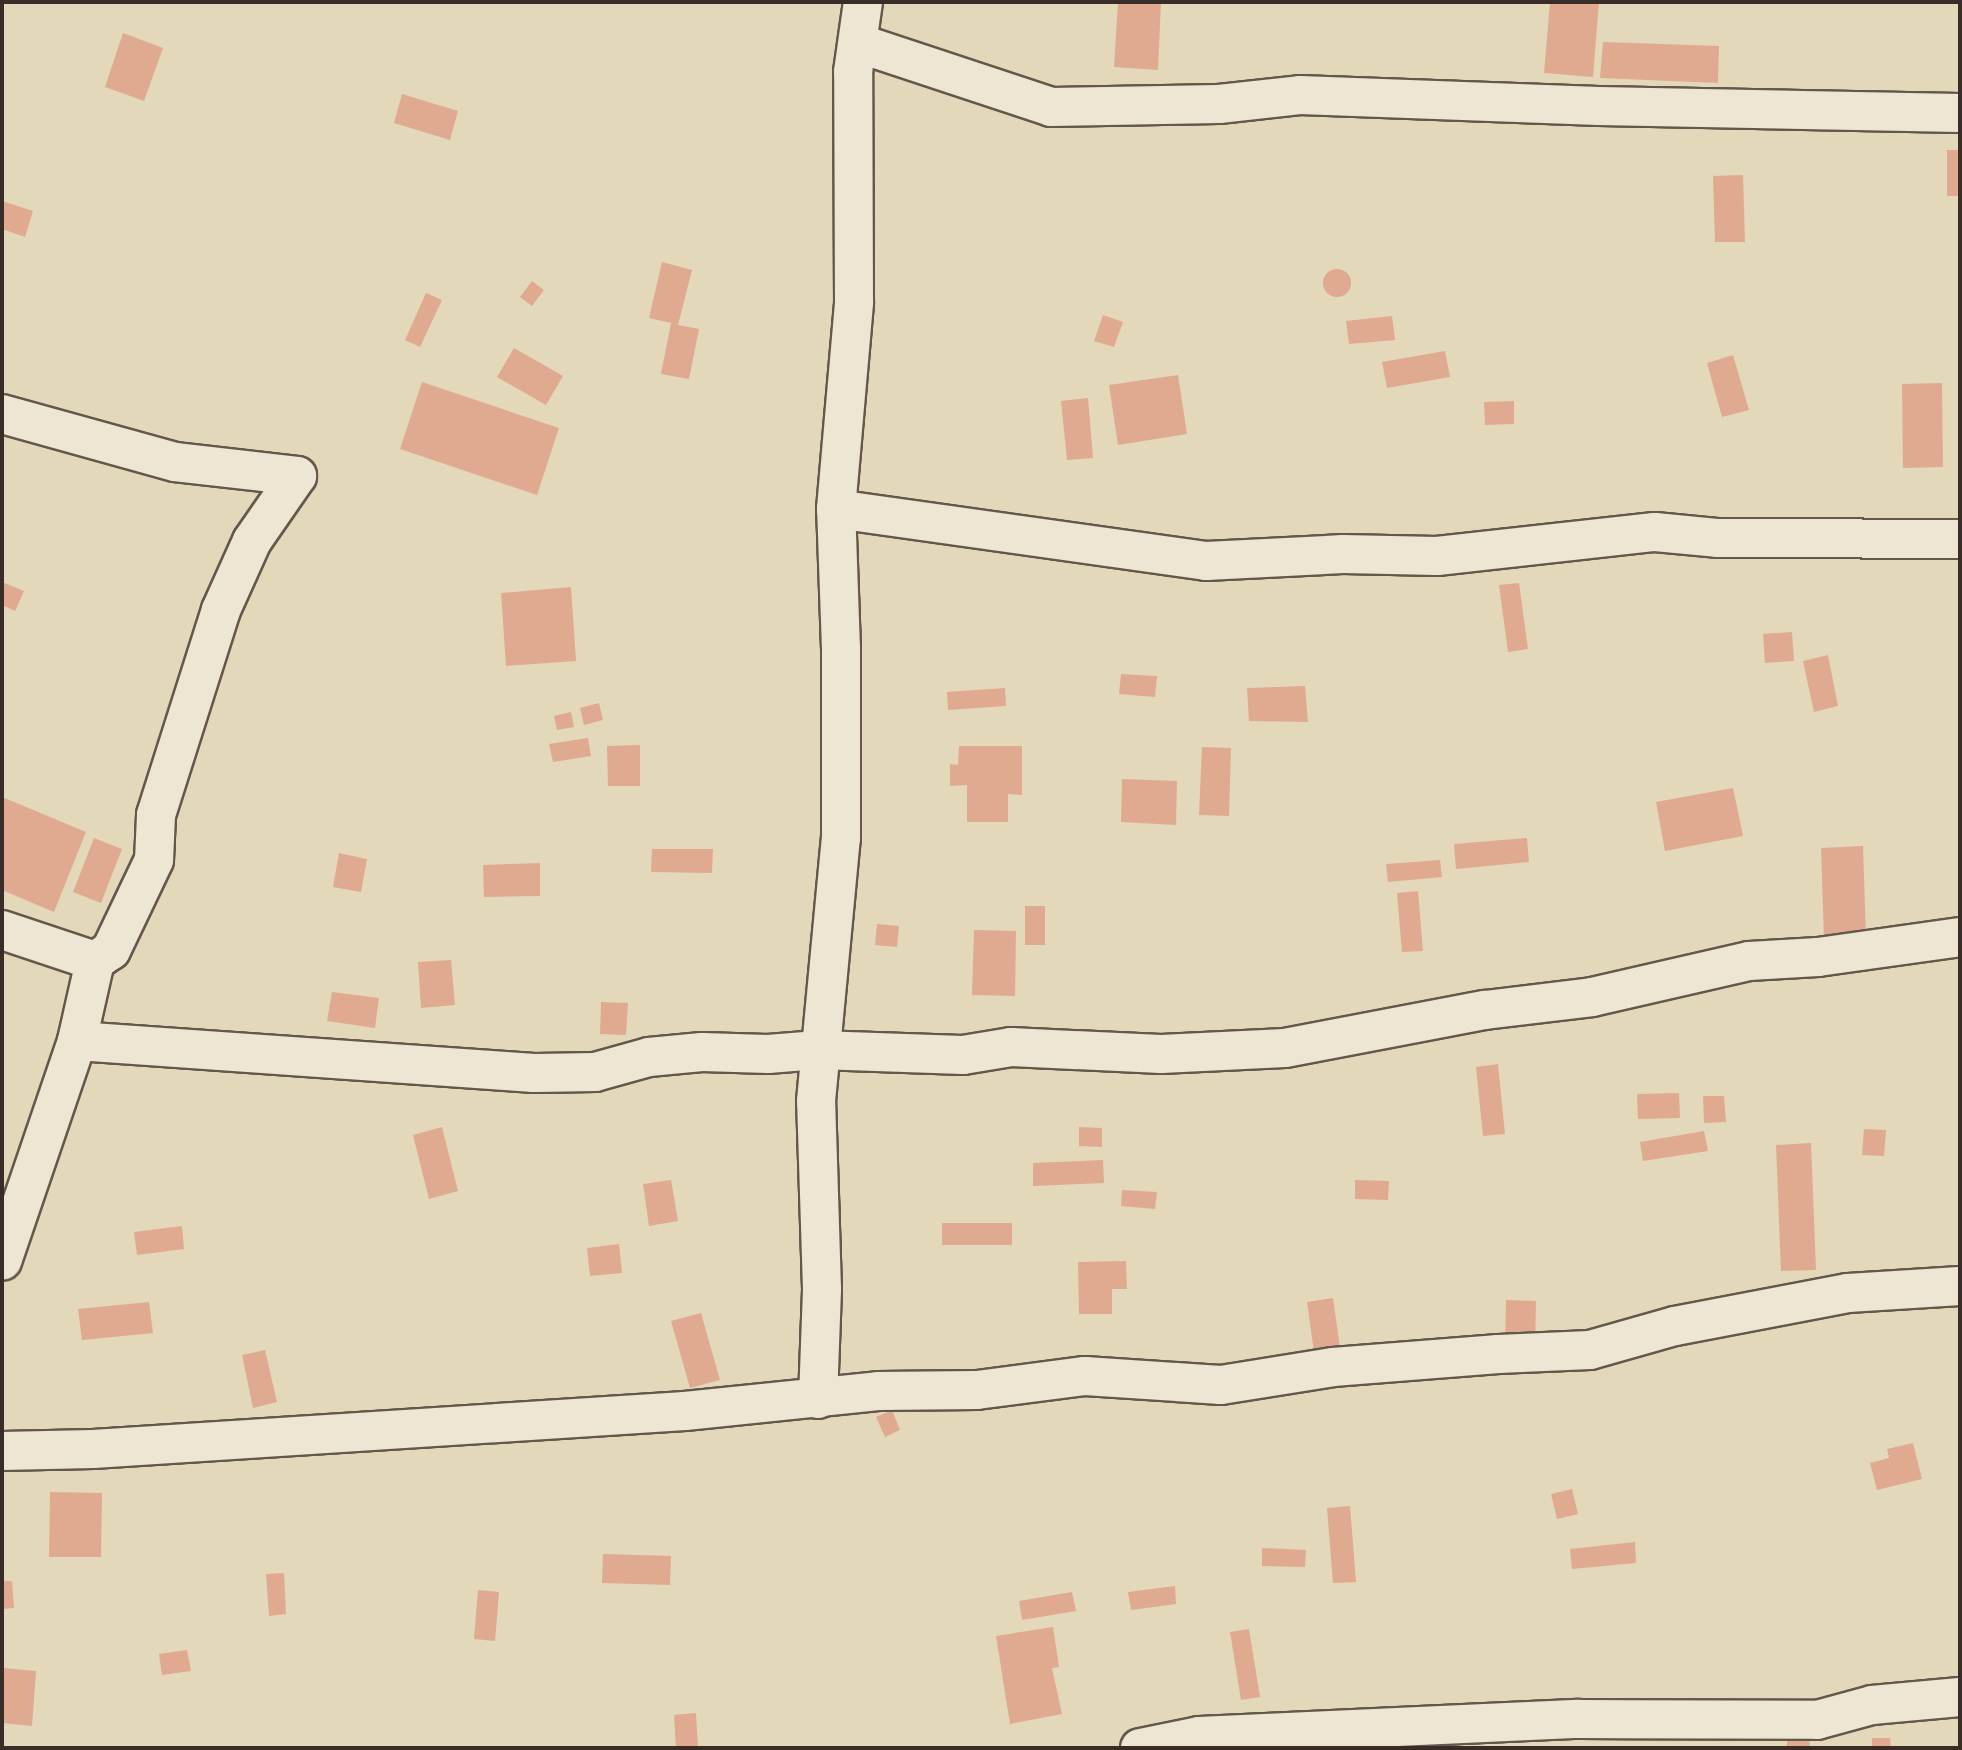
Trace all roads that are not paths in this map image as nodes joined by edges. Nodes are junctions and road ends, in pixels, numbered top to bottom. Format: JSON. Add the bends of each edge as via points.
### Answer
{"nodes":[{"id":1,"x":863,"y":2,"type":"edge"},
{"id":2,"x":858,"y":43,"type":"junction"},
{"id":3,"x":1960,"y":113,"type":"edge"},
{"id":4,"x":2,"y":414,"type":"edge"},
{"id":5,"x":836,"y":509,"type":"junction"},
{"id":6,"x":1960,"y":539,"type":"edge"},
{"id":7,"x":2,"y":930,"type":"edge"},
{"id":8,"x":1960,"y":937,"type":"edge"},
{"id":9,"x":95,"y":961,"type":"junction"},
{"id":10,"x":77,"y":1041,"type":"junction"},
{"id":11,"x":818,"y":1050,"type":"junction"},
{"id":12,"x":2,"y":1261,"type":"edge"},
{"id":13,"x":1960,"y":1286,"type":"edge"},
{"id":14,"x":817,"y":1399,"type":"junction"},
{"id":15,"x":2,"y":1451,"type":"edge"},
{"id":16,"x":1960,"y":1697,"type":"edge"},
{"id":17,"x":1140,"y":1748,"type":"edge"}],
"edges":[{"from":1,"to":2,"type":"street"},
{"from":2,"to":3,"type":"street","via":[[1051,107],[1219,104],[1300,95]]},
{"from":2,"to":5,"type":"street","via":[[853,72],[854,302]]},
{"from":4,"to":9,"type":"street","via":[[175,462],[297,476],[252,541],[221,610],[156,815],[153,860],[111,950]]},
{"from":5,"to":6,"type":"street","via":[[1206,561],[1343,554],[1437,556],[1655,533],[1717,538]]},
{"from":5,"to":11,"type":"street","via":[[841,838]]},
{"from":7,"to":9,"type":"street"},
{"from":8,"to":11,"type":"street","via":[[1818,957],[1749,961],[1592,998],[1485,1010],[1285,1048],[1161,1054],[1011,1047],[963,1055]]},
{"from":9,"to":10,"type":"street"},
{"from":10,"to":11,"type":"street","via":[[534,1073],[595,1072],[676,1054]]},
{"from":10,"to":12,"type":"street"},
{"from":11,"to":14,"type":"street","via":[[822,1289]]},
{"from":13,"to":14,"type":"street","via":[[1848,1293],[1675,1326],[1590,1350],[1333,1367],[1221,1385],[1085,1376],[977,1390],[878,1391]]},
{"from":14,"to":15,"type":"street","via":[[203,1442]]},
{"from":16,"to":17,"type":"street","via":[[1872,1705],[1817,1720],[1579,1719],[1199,1736]]}]}
